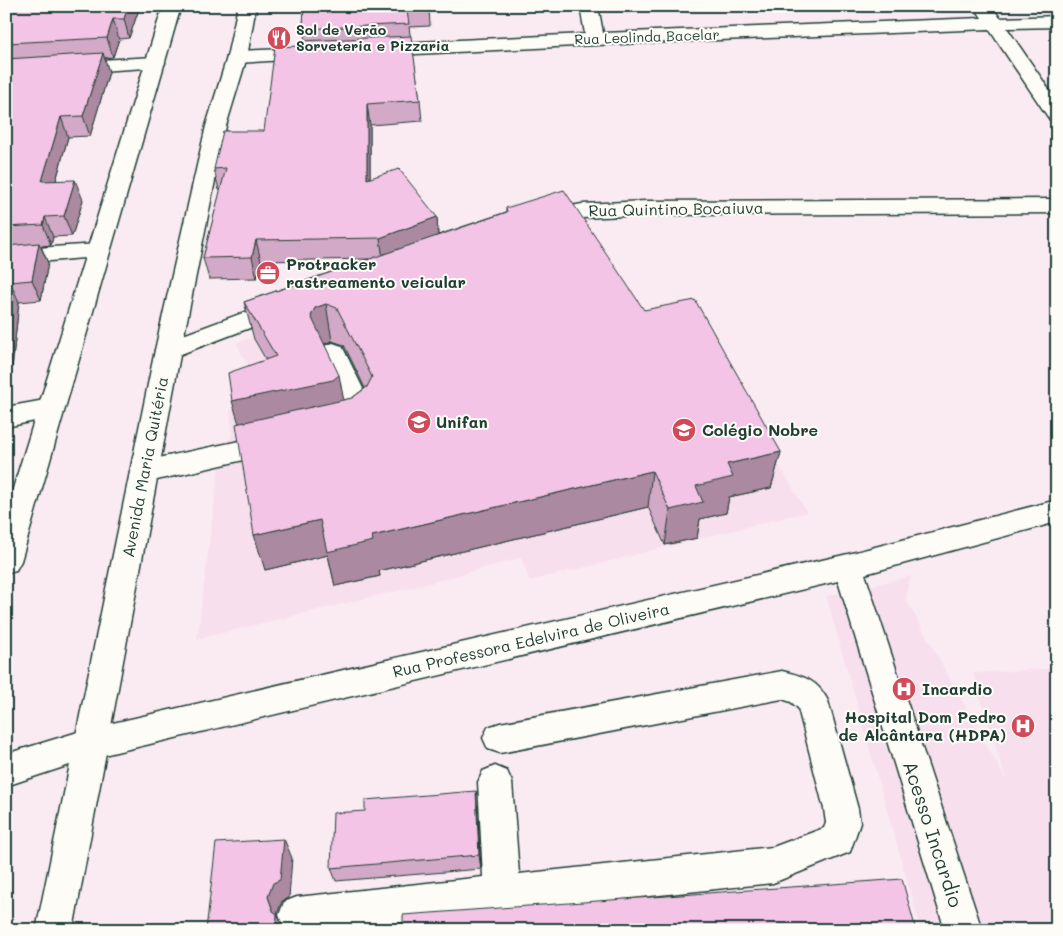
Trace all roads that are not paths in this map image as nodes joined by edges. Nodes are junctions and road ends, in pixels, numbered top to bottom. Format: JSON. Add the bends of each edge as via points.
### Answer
{"nodes":[{"id":1,"x":172,"y":6,"type":"edge"},
{"id":2,"x":247,"y":6,"type":"edge"},
{"id":3,"x":589,"y":6,"type":"edge"},
{"id":4,"x":984,"y":6,"type":"edge"},
{"id":5,"x":1057,"y":21,"type":"edge"},
{"id":6,"x":995,"y":24,"type":"junction"},
{"id":7,"x":595,"y":39,"type":"junction"},
{"id":8,"x":357,"y":51,"type":"edge"},
{"id":9,"x":327,"y":53,"type":"edge"},
{"id":10,"x":237,"y":57,"type":"junction"},
{"id":11,"x":155,"y":63,"type":"junction"},
{"id":12,"x":6,"y":71,"type":"edge"},
{"id":13,"x":1057,"y":116,"type":"edge"},
{"id":14,"x":1057,"y":206,"type":"edge"},
{"id":15,"x":517,"y":224,"type":"edge"},
{"id":16,"x":98,"y":251,"type":"junction"},
{"id":17,"x":6,"y":258,"type":"edge"},
{"id":18,"x":306,"y":298,"type":"edge"},
{"id":19,"x":168,"y":350,"type":"junction"},
{"id":20,"x":333,"y":352,"type":"dead end"},
{"id":21,"x":50,"y":409,"type":"junction"},
{"id":22,"x":6,"y":417,"type":"edge"},
{"id":23,"x":331,"y":431,"type":"edge"},
{"id":24,"x":303,"y":437,"type":"edge"},
{"id":25,"x":144,"y":472,"type":"junction"},
{"id":26,"x":1057,"y":511,"type":"edge"},
{"id":27,"x":6,"y":561,"type":"edge"},
{"id":28,"x":848,"y":566,"type":"junction"},
{"id":29,"x":500,"y":738,"type":"dead end"},
{"id":30,"x":91,"y":743,"type":"junction"},
{"id":31,"x":6,"y":770,"type":"edge"},
{"id":32,"x":495,"y":782,"type":"dead end"},
{"id":33,"x":502,"y":892,"type":"junction"},
{"id":34,"x":297,"y":915,"type":"dead end"},
{"id":35,"x":54,"y":930,"type":"edge"},
{"id":36,"x":964,"y":930,"type":"edge"}],
"edges":[{"from":1,"to":11,"type":"street"},
{"from":2,"to":10,"type":"street","name":"Avenida Maria Quitéria"},
{"from":3,"to":7,"type":"street"},
{"from":4,"to":6,"type":"street"},
{"from":5,"to":6,"type":"street","name":"Rua Leolinda Bacelar"},
{"from":6,"to":7,"type":"street","name":"Rua Leolinda Bacelar"},
{"from":6,"to":13,"type":"street"},
{"from":7,"to":8,"type":"street","name":"Rua Leolinda Bacelar"},
{"from":9,"to":10,"type":"street"},
{"from":10,"to":19,"type":"street","name":"Avenida Maria Quitéria","via":[[216,126]]},
{"from":11,"to":12,"type":"street"},
{"from":11,"to":16,"type":"street"},
{"from":14,"to":15,"type":"street","name":"Rua Quintino Bocaiuva","via":[[646,208],[582,211]]},
{"from":16,"to":17,"type":"street"},
{"from":16,"to":21,"type":"street"},
{"from":18,"to":19,"type":"street"},
{"from":19,"to":25,"type":"street","name":"Avenida Maria Quitéria"},
{"from":20,"to":23,"type":"street","via":[[363,416],[349,426]]},
{"from":21,"to":22,"type":"street"},
{"from":21,"to":27,"type":"street"},
{"from":24,"to":25,"type":"street"},
{"from":25,"to":30,"type":"street","name":"Avenida Maria Quitéria"},
{"from":26,"to":28,"type":"street","name":"Rua Professora Edelvira de Oliveira"},
{"from":28,"to":30,"type":"street","name":"Rua Professora Edelvira de Oliveira"},
{"from":28,"to":36,"type":"street","name":"Acesso Incardio"},
{"from":29,"to":33,"type":"street","via":[[782,685],[801,690],[812,701],[843,823],[838,840],[773,865]]},
{"from":30,"to":31,"type":"street","name":"Rua Professora Edelvira de Oliveira"},
{"from":30,"to":35,"type":"street","name":"Avenida Maria Quitéria"},
{"from":32,"to":33,"type":"street"},
{"from":33,"to":34,"type":"street"}]}
